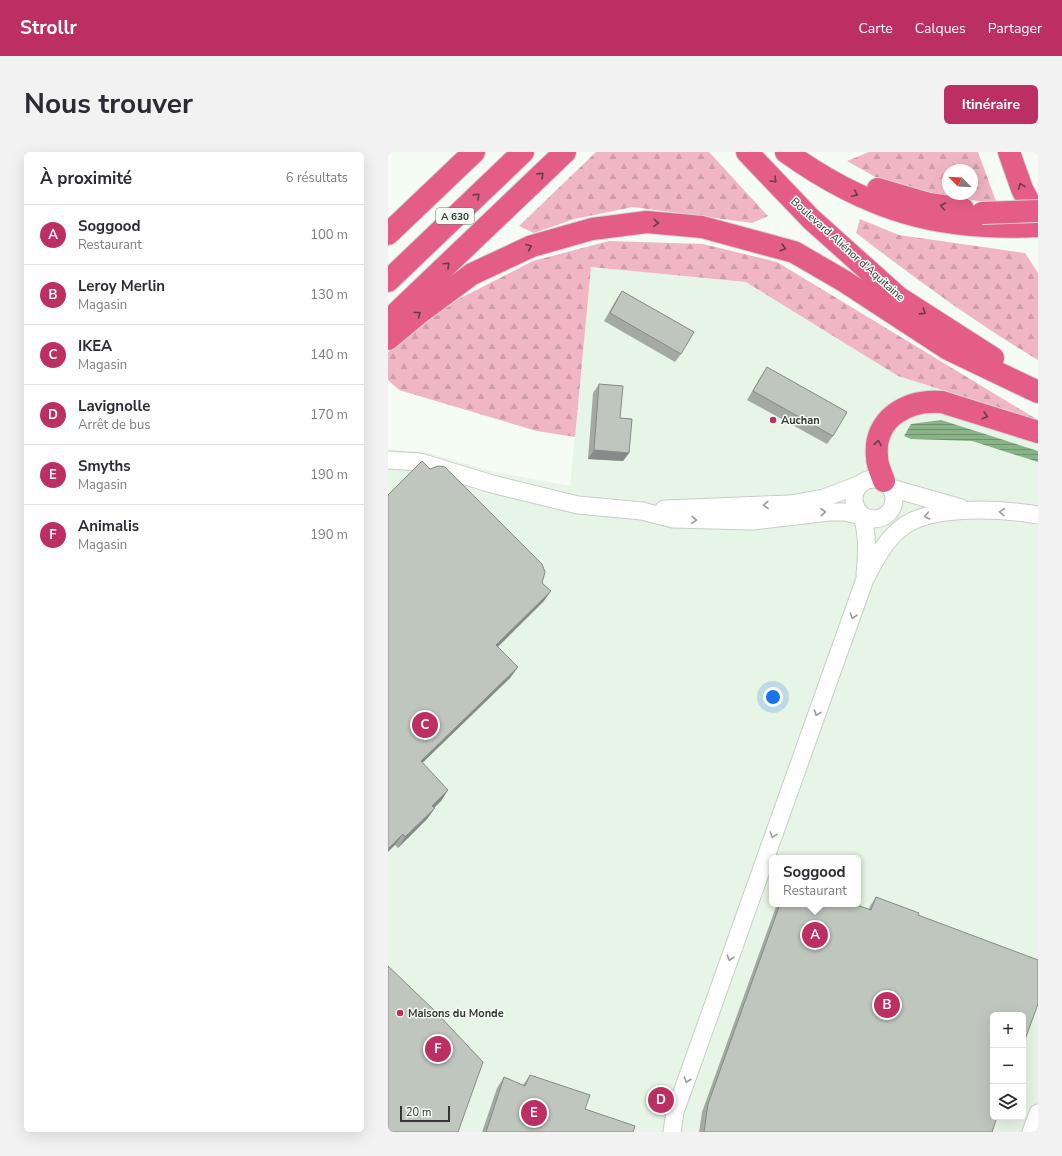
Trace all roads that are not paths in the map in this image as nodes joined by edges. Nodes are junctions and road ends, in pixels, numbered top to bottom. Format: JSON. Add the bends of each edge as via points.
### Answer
{"nodes":[{"id":1,"x":474,"y":152,"type":"edge"},
{"id":2,"x":523,"y":152,"type":"edge"},
{"id":3,"x":565,"y":152,"type":"edge"},
{"id":4,"x":746,"y":152,"type":"edge"},
{"id":5,"x":786,"y":152,"type":"edge"},
{"id":6,"x":807,"y":152,"type":"edge"},
{"id":7,"x":1009,"y":152,"type":"edge"},
{"id":8,"x":1038,"y":211,"type":"edge"},
{"id":9,"x":1038,"y":219,"type":"edge"},
{"id":10,"x":986,"y":220,"type":"junction"},
{"id":11,"x":1038,"y":226,"type":"edge"},
{"id":12,"x":388,"y":234,"type":"edge"},
{"id":13,"x":388,"y":280,"type":"edge"},
{"id":14,"x":388,"y":321,"type":"edge"},
{"id":15,"x":388,"y":339,"type":"edge"},
{"id":16,"x":1038,"y":390,"type":"edge"},
{"id":17,"x":1038,"y":432,"type":"edge"},
{"id":18,"x":388,"y":460,"type":"edge"},
{"id":19,"x":887,"y":484,"type":"junction"},
{"id":20,"x":858,"y":485,"type":"junction"},
{"id":21,"x":965,"y":510,"type":"junction"},
{"id":22,"x":642,"y":512,"type":"junction"},
{"id":23,"x":1038,"y":515,"type":"edge"},
{"id":24,"x":862,"y":516,"type":"junction"},
{"id":25,"x":865,"y":579,"type":"junction"},
{"id":26,"x":1038,"y":1113,"type":"edge"},
{"id":27,"x":672,"y":1132,"type":"edge"},
{"id":28,"x":1031,"y":1132,"type":"edge"}],
"edges":[{"from":1,"to":12,"type":"highway","number":"A 630"},
{"from":13,"to":2,"type":"highway","number":"A 630","one_way":true},
{"from":14,"to":3,"type":"highway","one_way":true},
{"from":4,"to":16,"type":"highway","name":"Boulevard Aliénor d'Aquitaine","one_way":true,"via":[[811,220],[898,297]]},
{"from":5,"to":10,"type":"highway","one_way":true,"via":[[839,187],[880,206],[925,219]]},
{"from":10,"to":6,"type":"highway","one_way":true,"via":[[884,191],[844,173]]},
{"from":9,"to":7,"type":"highway","one_way":true,"via":[[1022,189]]},
{"from":8,"to":10,"type":"highway","bridge":true},
{"from":10,"to":11,"type":"highway"},
{"from":15,"to":16,"type":"highway","one_way":true,"via":[[472,274],[532,246],[592,229],[647,222],[702,227],[794,252],[948,349]]},
{"from":19,"to":17,"type":"highway","one_way":true,"via":[[877,457],[878,439],[884,425],[892,416],[911,405],[927,401],[942,402]]},
{"from":18,"to":22,"type":"street","via":[[420,462],[492,484],[578,505]]},
{"from":19,"to":20,"type":"street","via":[[870,479]]},
{"from":19,"to":21,"type":"street"},
{"from":19,"to":24,"type":"street","via":[[894,501],[892,508],[888,513],[875,519]]},
{"from":20,"to":22,"type":"street","one_way":true,"via":[[824,498],[790,504],[675,508]]},
{"from":20,"to":24,"type":"street","via":[[853,498],[854,505]]},
{"from":23,"to":21,"type":"street","one_way":true},
{"from":21,"to":25,"type":"street","one_way":true,"via":[[918,518],[901,527],[881,550]]},
{"from":22,"to":24,"type":"street","one_way":true,"via":[[673,519],[711,521],[752,521],[829,512]]},
{"from":24,"to":25,"type":"street","via":[[867,542]]},
{"from":25,"to":27,"type":"street","one_way":true,"via":[[675,1112]]},
{"from":26,"to":28,"type":"street"}]}
